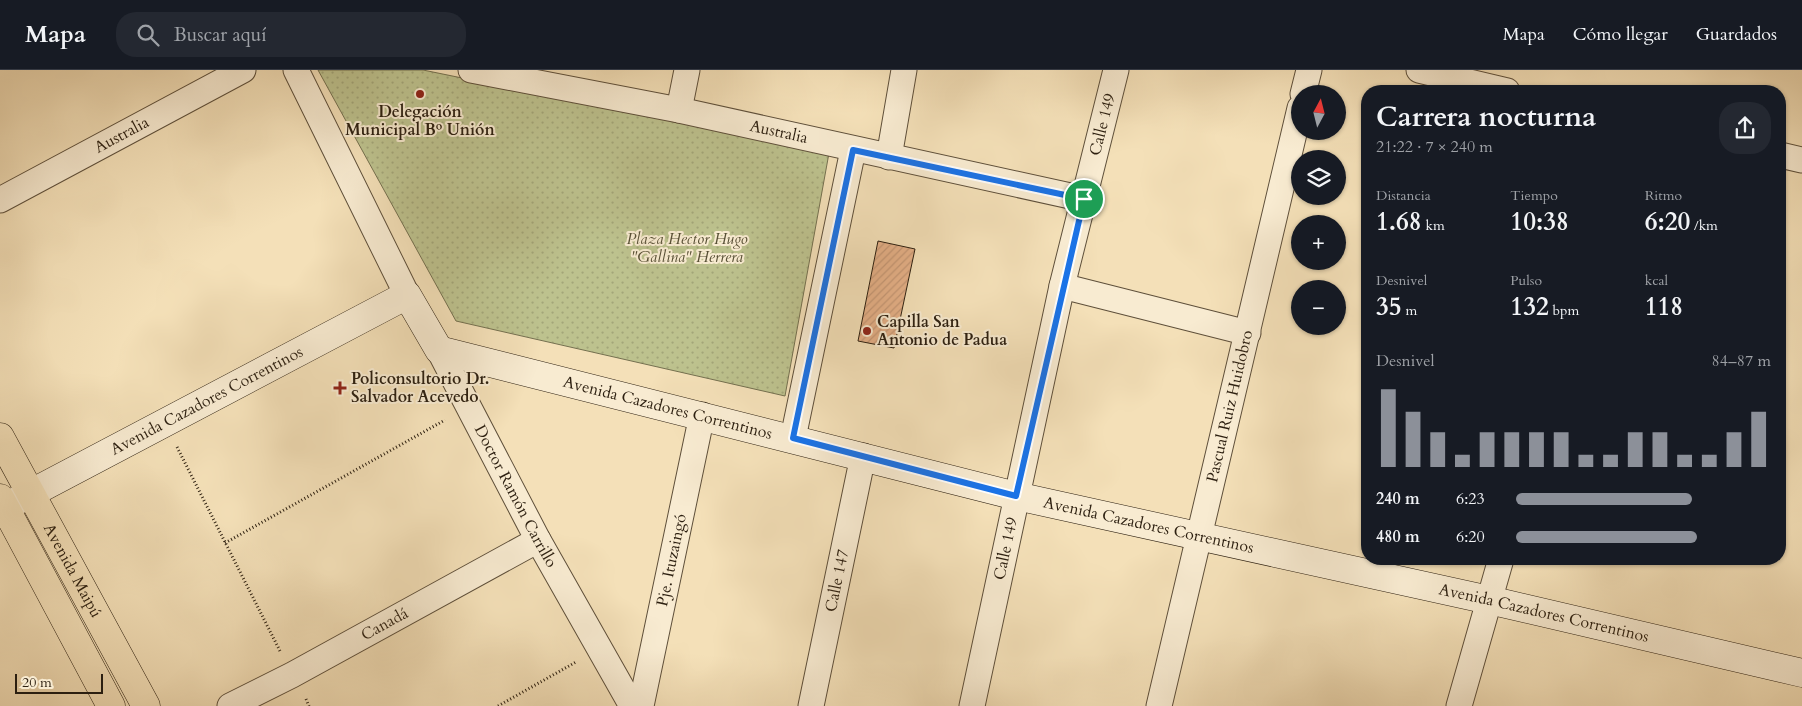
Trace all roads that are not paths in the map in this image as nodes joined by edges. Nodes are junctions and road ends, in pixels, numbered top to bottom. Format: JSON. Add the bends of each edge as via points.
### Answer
{"nodes":[{"id":1,"x":243,"y":70,"type":"edge"},
{"id":2,"x":296,"y":70,"type":"edge"},
{"id":3,"x":471,"y":70,"type":"edge"},
{"id":4,"x":686,"y":70,"type":"edge"},
{"id":5,"x":904,"y":70,"type":"edge"},
{"id":6,"x":1116,"y":70,"type":"edge"},
{"id":7,"x":1309,"y":70,"type":"edge"},
{"id":8,"x":1419,"y":70,"type":"edge"},
{"id":9,"x":1305,"y":85,"type":"edge"},
{"id":10,"x":1482,"y":85,"type":"edge"},
{"id":11,"x":679,"y":110,"type":"junction"},
{"id":12,"x":1293,"y":140,"type":"edge"},
{"id":13,"x":853,"y":150,"type":"junction"},
{"id":14,"x":1786,"y":156,"type":"edge"},
{"id":15,"x":888,"y":157,"type":"junction"},
{"id":16,"x":1802,"y":160,"type":"edge"},
{"id":17,"x":1084,"y":199,"type":"junction"},
{"id":18,"x":0,"y":200,"type":"edge"},
{"id":19,"x":1062,"y":286,"type":"junction"},
{"id":20,"x":406,"y":295,"type":"junction"},
{"id":21,"x":1248,"y":333,"type":"junction"},
{"id":22,"x":439,"y":350,"type":"junction"},
{"id":23,"x":702,"y":416,"type":"junction"},
{"id":24,"x":0,"y":437,"type":"edge"},
{"id":25,"x":793,"y":438,"type":"junction"},
{"id":26,"x":863,"y":456,"type":"junction"},
{"id":27,"x":30,"y":493,"type":"junction"},
{"id":28,"x":1016,"y":496,"type":"junction"},
{"id":29,"x":2,"y":502,"type":"edge"},
{"id":30,"x":1198,"y":537,"type":"junction"},
{"id":31,"x":538,"y":540,"type":"junction"},
{"id":32,"x":1499,"y":565,"type":"edge"},
{"id":33,"x":1489,"y":600,"type":"junction"},
{"id":34,"x":1802,"y":673,"type":"edge"},
{"id":35,"x":111,"y":706,"type":"edge"},
{"id":36,"x":146,"y":706,"type":"edge"},
{"id":37,"x":230,"y":706,"type":"edge"},
{"id":38,"x":632,"y":706,"type":"edge"},
{"id":39,"x":641,"y":706,"type":"edge"},
{"id":40,"x":811,"y":706,"type":"edge"},
{"id":41,"x":972,"y":706,"type":"edge"},
{"id":42,"x":1159,"y":706,"type":"edge"},
{"id":43,"x":1459,"y":706,"type":"edge"}],
"edges":[{"from":1,"to":18,"type":"street","name":"Australia"},
{"from":2,"to":20,"type":"street","name":"Doctor Ramón Carrillo"},
{"from":3,"to":11,"type":"street","name":"Australia"},
{"from":4,"to":11,"type":"street"},
{"from":5,"to":15,"type":"street"},
{"from":6,"to":17,"type":"street","name":"Calle 149"},
{"from":7,"to":9,"type":"street"},
{"from":8,"to":10,"type":"street"},
{"from":11,"to":13,"type":"street","name":"Australia"},
{"from":12,"to":21,"type":"street","name":"Pascual Ruiz Huidobro"},
{"from":13,"to":15,"type":"street","name":"Australia"},
{"from":13,"to":25,"type":"street"},
{"from":14,"to":16,"type":"street"},
{"from":15,"to":17,"type":"street","name":"Australia"},
{"from":17,"to":19,"type":"street","name":"Calle 149"},
{"from":19,"to":21,"type":"street"},
{"from":19,"to":28,"type":"street","name":"Calle 149"},
{"from":20,"to":22,"type":"street","name":"Doctor Ramón Carrillo"},
{"from":20,"to":27,"type":"street","name":"Avenida Cazadores Correntinos"},
{"from":21,"to":30,"type":"street","name":"Pascual Ruiz Huidobro"},
{"from":22,"to":23,"type":"street","name":"Avenida Cazadores Correntinos"},
{"from":22,"to":31,"type":"street","name":"Doctor Ramón Carrillo"},
{"from":23,"to":25,"type":"street","name":"Avenida Cazadores Correntinos"},
{"from":23,"to":39,"type":"street","name":"Pje. Ituzaingó"},
{"from":24,"to":27,"type":"main road","name":"Avenida Maipú"},
{"from":25,"to":26,"type":"street","name":"Avenida Cazadores Correntinos"},
{"from":26,"to":28,"type":"street","name":"Avenida Cazadores Correntinos"},
{"from":26,"to":40,"type":"street","name":"Calle 147"},
{"from":27,"to":29,"type":"street","name":"Avenida Cazadores Correntinos"},
{"from":27,"to":36,"type":"main road","name":"Avenida Maipú"},
{"from":28,"to":30,"type":"street","name":"Avenida Cazadores Correntinos"},
{"from":28,"to":41,"type":"street","name":"Calle 149"},
{"from":29,"to":35,"type":"main road","name":"Avenida Maipú"},
{"from":30,"to":33,"type":"street","name":"Avenida Cazadores Correntinos"},
{"from":30,"to":42,"type":"street","name":"Pascual Ruiz Huidobro"},
{"from":31,"to":37,"type":"street","name":"Canadá"},
{"from":31,"to":38,"type":"street","name":"Doctor Ramón Carrillo"},
{"from":32,"to":33,"type":"street"},
{"from":33,"to":34,"type":"street","name":"Avenida Cazadores Correntinos"},
{"from":33,"to":43,"type":"street"}]}
